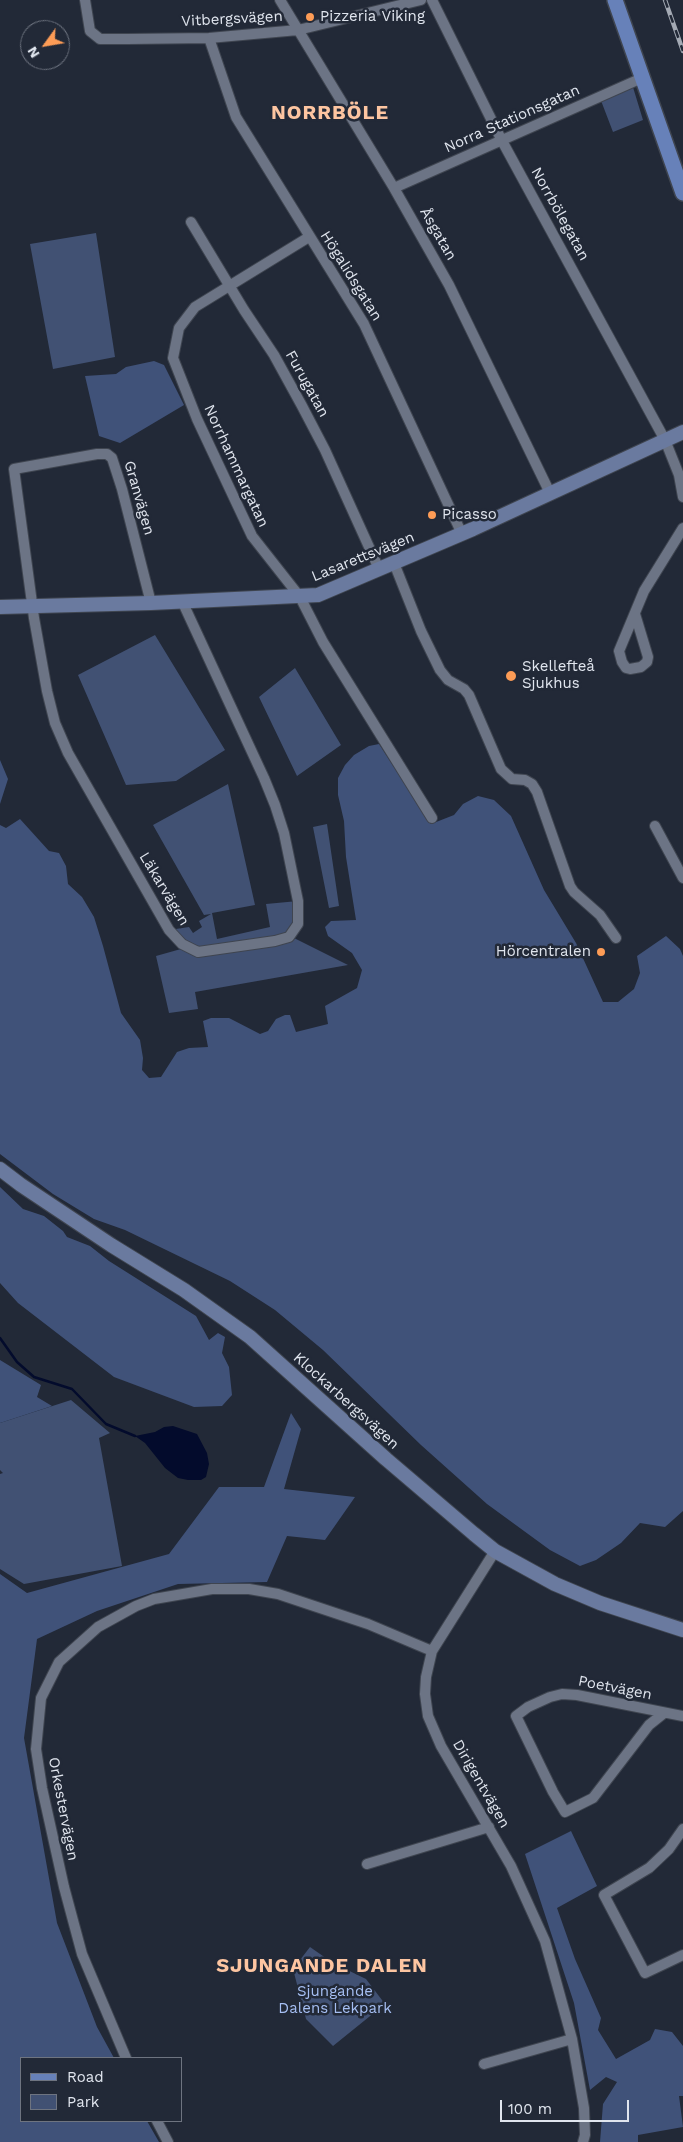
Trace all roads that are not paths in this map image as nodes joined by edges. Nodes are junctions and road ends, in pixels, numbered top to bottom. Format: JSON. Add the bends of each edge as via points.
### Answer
{"nodes":[{"id":1,"x":85,"y":0,"type":"edge"},
{"id":2,"x":280,"y":0,"type":"edge"},
{"id":3,"x":421,"y":0,"type":"edge"},
{"id":4,"x":432,"y":0,"type":"edge"},
{"id":5,"x":616,"y":0,"type":"edge"},
{"id":6,"x":298,"y":30,"type":"junction"},
{"id":7,"x":209,"y":38,"type":"junction"},
{"id":8,"x":642,"y":78,"type":"junction"},
{"id":9,"x":501,"y":139,"type":"junction"},
{"id":10,"x":394,"y":188,"type":"junction"},
{"id":11,"x":683,"y":193,"type":"edge"},
{"id":12,"x":191,"y":222,"type":"dead end"},
{"id":13,"x":309,"y":237,"type":"junction"},
{"id":14,"x":230,"y":286,"type":"junction"},
{"id":15,"x":683,"y":432,"type":"edge"},
{"id":16,"x":665,"y":440,"type":"junction"},
{"id":17,"x":550,"y":493,"type":"junction"},
{"id":18,"x":683,"y":497,"type":"edge"},
{"id":19,"x":683,"y":528,"type":"edge"},
{"id":20,"x":462,"y":534,"type":"junction"},
{"id":21,"x":394,"y":563,"type":"junction"},
{"id":22,"x":380,"y":569,"type":"junction"},
{"id":23,"x":300,"y":597,"type":"junction"},
{"id":24,"x":182,"y":601,"type":"junction"},
{"id":25,"x":150,"y":603,"type":"junction"},
{"id":26,"x":33,"y":606,"type":"junction"},
{"id":27,"x":0,"y":607,"type":"edge"},
{"id":28,"x":635,"y":614,"type":"junction"},
{"id":29,"x":432,"y":818,"type":"dead end"},
{"id":30,"x":654,"y":826,"type":"dead end"},
{"id":31,"x":683,"y":878,"type":"edge"},
{"id":32,"x":616,"y":938,"type":"dead end"},
{"id":33,"x":0,"y":1169,"type":"edge"},
{"id":34,"x":496,"y":1551,"type":"junction"},
{"id":35,"x":683,"y":1630,"type":"edge"},
{"id":36,"x":432,"y":1651,"type":"junction"},
{"id":37,"x":664,"y":1713,"type":"junction"},
{"id":38,"x":683,"y":1716,"type":"edge"},
{"id":39,"x":488,"y":1827,"type":"junction"},
{"id":40,"x":683,"y":1829,"type":"edge"},
{"id":41,"x":367,"y":1864,"type":"dead end"},
{"id":42,"x":683,"y":1955,"type":"edge"},
{"id":43,"x":572,"y":2039,"type":"junction"},
{"id":44,"x":126,"y":2057,"type":"edge"},
{"id":45,"x":484,"y":2064,"type":"dead end"},
{"id":46,"x":158,"y":2122,"type":"edge"},
{"id":47,"x":168,"y":2142,"type":"edge"},
{"id":48,"x":583,"y":2142,"type":"edge"}],
"edges":[{"from":1,"to":7,"type":"street","name":"Vitbergsvägen","via":[[90,30],[100,39]]},
{"from":2,"to":6,"type":"street","name":"Åsgatan"},
{"from":3,"to":6,"type":"street","name":"Vitbergsvägen"},
{"from":4,"to":9,"type":"street","name":"Norrbölegatan"},
{"from":5,"to":8,"type":"main road"},
{"from":6,"to":7,"type":"street","name":"Vitbergsvägen"},
{"from":6,"to":10,"type":"street","name":"Åsgatan"},
{"from":7,"to":13,"type":"street","name":"Högalidsgatan","via":[[236,117]]},
{"from":8,"to":9,"type":"street","name":"Norra Stationsgatan"},
{"from":8,"to":11,"type":"main road"},
{"from":9,"to":10,"type":"street","name":"Norra Stationsgatan"},
{"from":9,"to":16,"type":"street","name":"Norrbölegatan"},
{"from":10,"to":17,"type":"street","name":"Åsgatan","via":[[449,285]]},
{"from":12,"to":14,"type":"street","name":"Furugatan"},
{"from":13,"to":14,"type":"street","name":"Norrhammargatan"},
{"from":13,"to":20,"type":"street","name":"Högalidsgatan","via":[[364,324]]},
{"from":14,"to":22,"type":"street","name":"Furugatan","via":[[302,406]]},
{"from":14,"to":23,"type":"street","name":"Norrhammargatan","via":[[195,307],[179,328],[173,358],[197,419],[252,536]]},
{"from":15,"to":16,"type":"main road","name":"Lasarettsvägen"},
{"from":16,"to":17,"type":"main road","name":"Lasarettsvägen"},
{"from":16,"to":18,"type":"street","name":"Norrbölegatan","via":[[679,475]]},
{"from":17,"to":20,"type":"main road","name":"Lasarettsvägen"},
{"from":19,"to":28,"type":"street","via":[[644,592]]},
{"from":20,"to":21,"type":"main road","name":"Lasarettsvägen"},
{"from":21,"to":22,"type":"main road","name":"Lasarettsvägen"},
{"from":21,"to":32,"type":"street","via":[[440,670],[448,680],[464,689],[472,700],[500,769],[512,779],[532,784],[570,886],[600,915]]},
{"from":22,"to":23,"type":"main road","name":"Lasarettsvägen","via":[[318,595]]},
{"from":23,"to":24,"type":"main road","name":"Lasarettsvägen"},
{"from":23,"to":29,"type":"street","name":"Norrhammargatan","via":[[323,642]]},
{"from":24,"to":25,"type":"main road","name":"Lasarettsvägen"},
{"from":24,"to":26,"type":"street","name":"Läkarvägen","via":[[264,778],[284,833],[298,901],[298,924],[289,936],[275,941],[198,952],[182,944],[169,930],[68,753],[55,723]]},
{"from":25,"to":26,"type":"main road","name":"Lasarettsvägen"},
{"from":25,"to":26,"type":"street","name":"Granvägen","via":[[122,489],[112,458],[107,454],[14,469]]},
{"from":26,"to":27,"type":"main road","name":"Lasarettsvägen"},
{"from":28,"to":28,"type":"street","via":[[648,657],[646,662],[630,669],[622,662],[619,651]]},
{"from":30,"to":31,"type":"street"},
{"from":33,"to":34,"type":"main road","name":"Klockarbergsvägen","via":[[250,1337],[386,1459]]},
{"from":34,"to":35,"type":"main road","name":"Klockarbergsvägen","via":[[555,1584],[600,1603]]},
{"from":34,"to":36,"type":"street","name":"Dirigentvägen"},
{"from":36,"to":39,"type":"street","name":"Dirigentvägen","via":[[425,1685],[428,1716],[441,1746]]},
{"from":36,"to":44,"type":"street","name":"Orkestervägen","via":[[368,1624],[278,1594],[249,1589],[212,1589],[154,1599],[136,1606],[98,1627],[59,1662],[41,1698],[36,1750],[42,1788],[61,1878],[82,1954]]},
{"from":37,"to":37,"type":"street","name":"Poetvägen","via":[[562,1694],[516,1716],[565,1812],[593,1798],[650,1725]]},
{"from":37,"to":38,"type":"street","name":"Poetvägen"},
{"from":39,"to":41,"type":"street"},
{"from":39,"to":43,"type":"street","name":"Dirigentvägen","via":[[512,1866],[545,1941]]},
{"from":40,"to":42,"type":"street","via":[[669,1849],[649,1868],[604,1895],[646,1973]]},
{"from":43,"to":45,"type":"street"},
{"from":43,"to":48,"type":"street","name":"Dirigentvägen","via":[[584,2108]]},
{"from":46,"to":47,"type":"street"}]}
